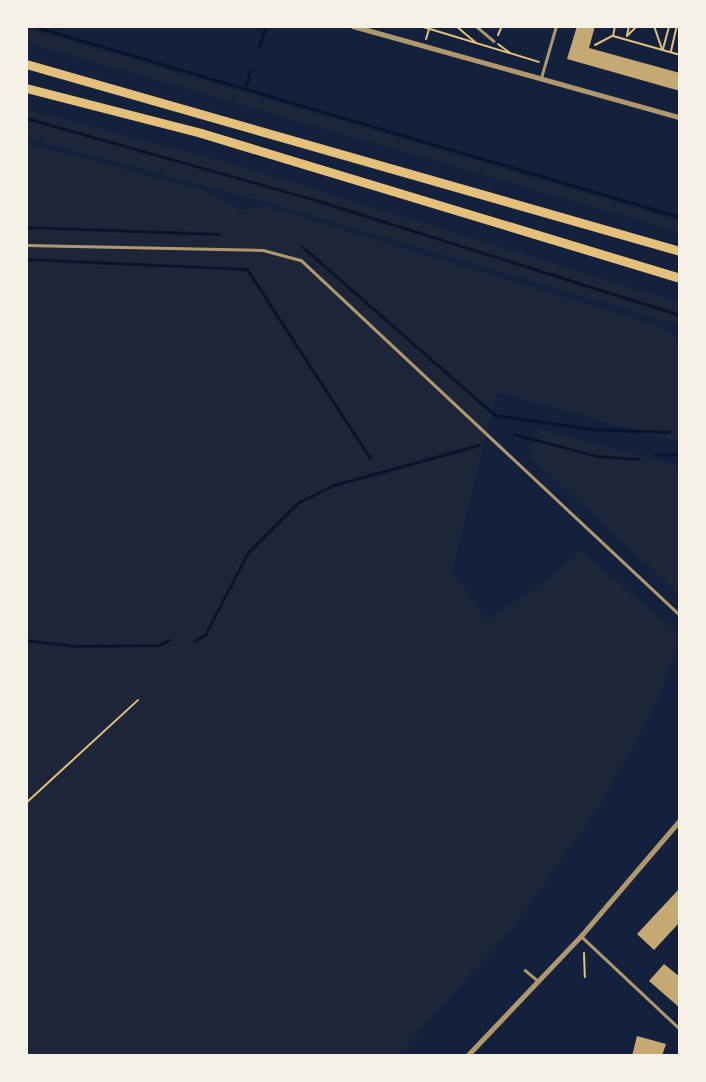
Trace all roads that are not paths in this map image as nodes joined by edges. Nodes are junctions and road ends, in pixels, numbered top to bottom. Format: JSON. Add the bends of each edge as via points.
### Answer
{"nodes":[{"id":1,"x":353,"y":26,"type":"edge"},
{"id":2,"x":476,"y":26,"type":"edge"},
{"id":3,"x":556,"y":26,"type":"edge"},
{"id":4,"x":494,"y":41,"type":"dead end"},
{"id":5,"x":26,"y":64,"type":"edge"},
{"id":6,"x":541,"y":78,"type":"junction"},
{"id":7,"x":26,"y":88,"type":"edge"},
{"id":8,"x":680,"y":117,"type":"edge"},
{"id":9,"x":26,"y":245,"type":"edge"},
{"id":10,"x":680,"y":251,"type":"edge"},
{"id":11,"x":680,"y":278,"type":"edge"},
{"id":12,"x":680,"y":615,"type":"edge"},
{"id":13,"x":680,"y":820,"type":"edge"},
{"id":14,"x":581,"y":936,"type":"junction"},
{"id":15,"x":526,"y":970,"type":"dead end"},
{"id":16,"x":538,"y":981,"type":"junction"},
{"id":17,"x":680,"y":1029,"type":"edge"},
{"id":18,"x":467,"y":1056,"type":"edge"}],
"edges":[{"from":1,"to":6,"type":"street"},
{"from":2,"to":4,"type":"lane"},
{"from":3,"to":6,"type":"lane"},
{"from":5,"to":10,"type":"highway"},
{"from":6,"to":8,"type":"street"},
{"from":7,"to":11,"type":"highway","via":[[201,133]]},
{"from":9,"to":12,"type":"lane","via":[[263,250],[301,260]]},
{"from":13,"to":14,"type":"street"},
{"from":14,"to":16,"type":"street"},
{"from":14,"to":17,"type":"lane"},
{"from":15,"to":16,"type":"lane"},
{"from":16,"to":18,"type":"street"}]}
